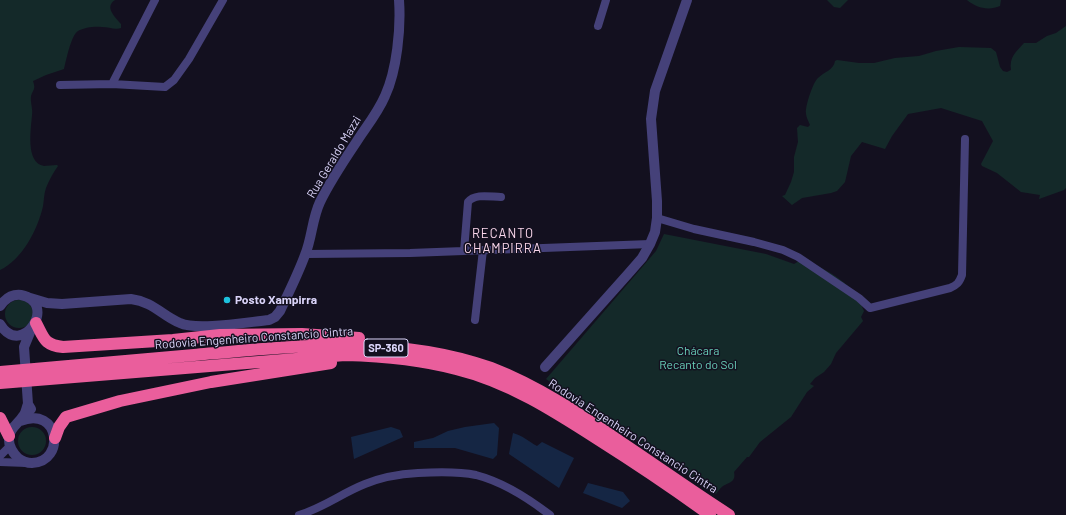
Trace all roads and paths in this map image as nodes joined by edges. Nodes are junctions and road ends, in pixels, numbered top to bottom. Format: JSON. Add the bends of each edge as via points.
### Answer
{"nodes":[{"id":1,"x":155,"y":0,"type":"edge"},
{"id":2,"x":223,"y":0,"type":"edge"},
{"id":3,"x":399,"y":0,"type":"edge"},
{"id":4,"x":606,"y":0,"type":"edge"},
{"id":5,"x":687,"y":0,"type":"edge"},
{"id":6,"x":598,"y":26,"type":"dead end"},
{"id":7,"x":112,"y":84,"type":"junction"},
{"id":8,"x":60,"y":85,"type":"dead end"},
{"id":9,"x":965,"y":139,"type":"dead end"},
{"id":10,"x":501,"y":197,"type":"dead end"},
{"id":11,"x":657,"y":218,"type":"junction"},
{"id":12,"x":650,"y":244,"type":"junction"},
{"id":13,"x":484,"y":250,"type":"junction"},
{"id":14,"x":464,"y":251,"type":"junction"},
{"id":15,"x":306,"y":254,"type":"junction"},
{"id":16,"x":28,"y":297,"type":"junction"},
{"id":17,"x":62,"y":304,"type":"junction"},
{"id":18,"x":0,"y":306,"type":"edge"},
{"id":19,"x":475,"y":320,"type":"dead end"},
{"id":20,"x":35,"y":323,"type":"junction"},
{"id":21,"x":0,"y":324,"type":"edge"},
{"id":22,"x":10,"y":333,"type":"junction"},
{"id":23,"x":24,"y":349,"type":"junction"},
{"id":24,"x":406,"y":354,"type":"junction"},
{"id":25,"x":545,"y":367,"type":"dead end"},
{"id":26,"x":0,"y":372,"type":"edge"},
{"id":27,"x":0,"y":383,"type":"edge"},
{"id":28,"x":28,"y":404,"type":"junction"},
{"id":29,"x":0,"y":418,"type":"edge"},
{"id":30,"x":38,"y":418,"type":"junction"},
{"id":31,"x":20,"y":421,"type":"junction"},
{"id":32,"x":55,"y":438,"type":"junction"},
{"id":33,"x":10,"y":441,"type":"junction"},
{"id":34,"x":0,"y":456,"type":"edge"},
{"id":35,"x":0,"y":462,"type":"edge"},
{"id":36,"x":28,"y":463,"type":"junction"},
{"id":37,"x":299,"y":515,"type":"edge"},
{"id":38,"x":550,"y":515,"type":"edge"},
{"id":39,"x":710,"y":515,"type":"edge"},
{"id":40,"x":729,"y":515,"type":"edge"}],
"edges":[{"from":1,"to":7,"type":"street"},
{"from":2,"to":7,"type":"street","via":[[189,59],[169,84],[161,87]]},
{"from":3,"to":15,"type":"street","name":"Rua Geraldo Mazzi","via":[[398,33],[391,80],[377,111],[320,202]]},
{"from":4,"to":6,"type":"street"},
{"from":5,"to":11,"type":"street","via":[[655,91],[650,118]]},
{"from":7,"to":8,"type":"street"},
{"from":9,"to":11,"type":"street","via":[[962,275],[960,282],[950,288],[870,308],[783,250]]},
{"from":10,"to":14,"type":"street","via":[[476,197],[468,202]]},
{"from":11,"to":12,"type":"street"},
{"from":12,"to":13,"type":"street"},
{"from":12,"to":25,"type":"street","via":[[642,258]]},
{"from":13,"to":14,"type":"street"},
{"from":13,"to":19,"type":"street"},
{"from":14,"to":15,"type":"street"},
{"from":15,"to":17,"type":"street","name":"Rua Geraldo Mazzi","via":[[280,311],[269,320],[203,327],[189,326],[179,323],[142,300]]},
{"from":16,"to":17,"type":"street","via":[[47,303]]},
{"from":16,"to":18,"type":"street","via":[[12,296]]},
{"from":16,"to":20,"type":"street","via":[[37,308]]},
{"from":17,"to":20,"type":"street"},
{"from":20,"to":22,"type":"street","via":[[25,334]]},
{"from":20,"to":23,"type":"street"},
{"from":20,"to":24,"type":"highway","via":[[47,343],[63,347],[220,335],[288,334],[371,339],[388,342]]},
{"from":21,"to":22,"type":"street"},
{"from":22,"to":23,"type":"street"},
{"from":23,"to":28,"type":"street"},
{"from":24,"to":26,"type":"highway","name":"Rodovia Engenheiro Constancio Cintra","number":"SP-360","via":[[346,345],[298,347]]},
{"from":24,"to":27,"type":"highway","name":"Rodovia Engenheiro Constancio Cintra","number":"SP-360","via":[[344,355]]},
{"from":24,"to":32,"type":"highway","via":[[381,362],[331,363],[211,382],[120,401],[66,417]]},
{"from":24,"to":39,"type":"highway","name":"Rodovia Engenheiro Constancio Cintra","number":"SP-360","via":[[502,384],[530,397],[609,446]]},
{"from":24,"to":40,"type":"highway","name":"Rodovia Engenheiro Constancio Cintra","number":"SP-360","via":[[431,352],[468,360],[541,391]]},
{"from":28,"to":30,"type":"street"},
{"from":28,"to":31,"type":"street"},
{"from":29,"to":33,"type":"highway"},
{"from":30,"to":31,"type":"street","via":[[28,417]]},
{"from":30,"to":32,"type":"street","via":[[52,429]]},
{"from":31,"to":33,"type":"street","via":[[13,427]]},
{"from":32,"to":36,"type":"street","via":[[50,454],[37,462]]},
{"from":33,"to":34,"type":"street"},
{"from":33,"to":36,"type":"street","via":[[13,454]]},
{"from":35,"to":36,"type":"street"},
{"from":37,"to":38,"type":"street","via":[[318,509],[365,483],[392,475],[434,472],[475,475],[493,481],[520,494]]}]}
